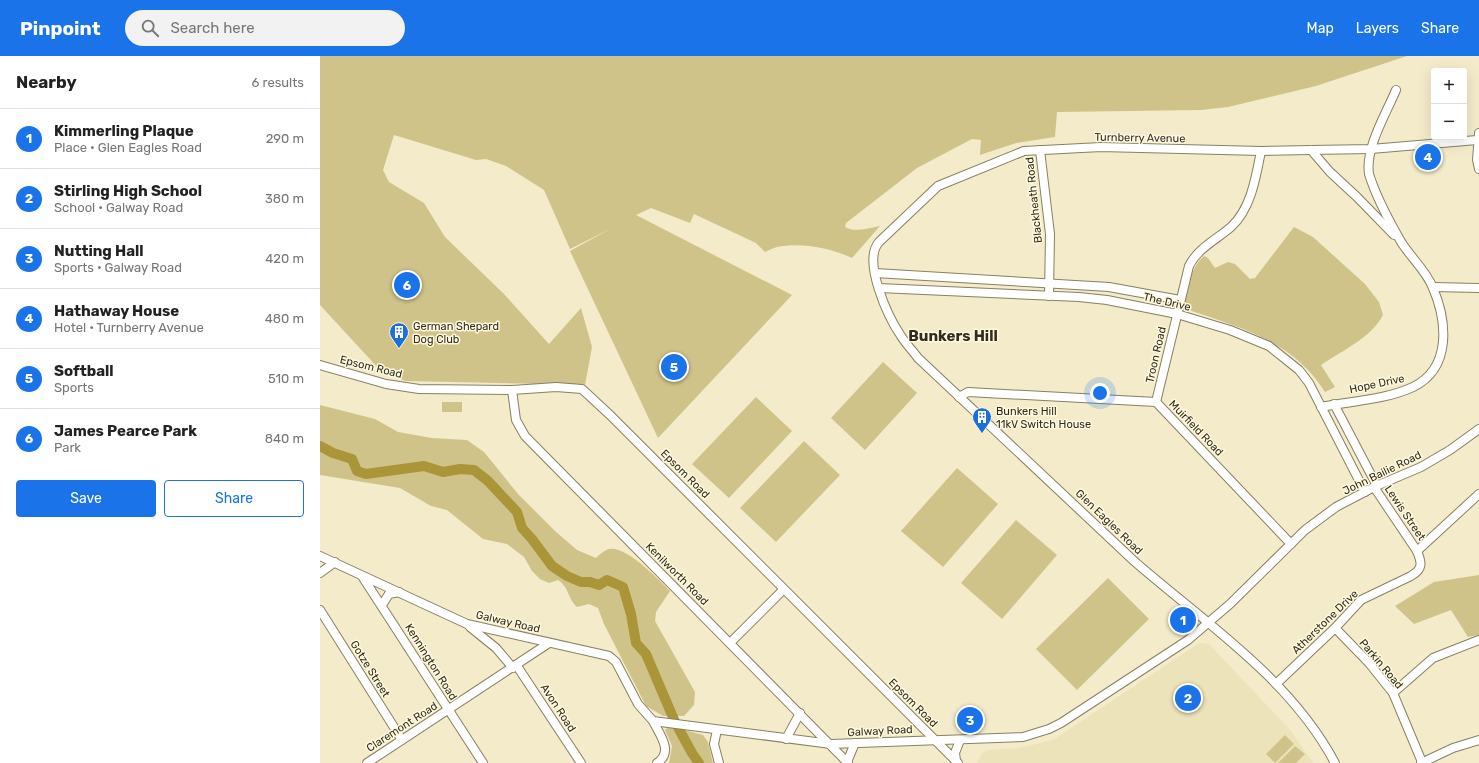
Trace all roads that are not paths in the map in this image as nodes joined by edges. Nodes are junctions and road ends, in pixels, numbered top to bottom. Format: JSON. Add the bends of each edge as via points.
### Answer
{"nodes":[{"id":1,"x":1396,"y":90,"type":"dead end"},
{"id":2,"x":1478,"y":137,"type":"edge"},
{"id":3,"x":1371,"y":149,"type":"junction"},
{"id":4,"x":1040,"y":150,"type":"junction"},
{"id":5,"x":1311,"y":150,"type":"junction"},
{"id":6,"x":1261,"y":152,"type":"junction"},
{"id":7,"x":1479,"y":169,"type":"edge"},
{"id":8,"x":1401,"y":242,"type":"junction"},
{"id":9,"x":875,"y":273,"type":"junction"},
{"id":10,"x":1050,"y":282,"type":"junction"},
{"id":11,"x":1433,"y":287,"type":"junction"},
{"id":12,"x":879,"y":288,"type":"junction"},
{"id":13,"x":1479,"y":288,"type":"edge"},
{"id":14,"x":1049,"y":296,"type":"junction"},
{"id":15,"x":1180,"y":300,"type":"junction"},
{"id":16,"x":1177,"y":314,"type":"junction"},
{"id":17,"x":320,"y":365,"type":"edge"},
{"id":18,"x":512,"y":390,"type":"junction"},
{"id":19,"x":959,"y":397,"type":"junction"},
{"id":20,"x":1156,"y":402,"type":"junction"},
{"id":21,"x":1334,"y":404,"type":"junction"},
{"id":22,"x":1321,"y":407,"type":"junction"},
{"id":23,"x":1479,"y":429,"type":"edge"},
{"id":24,"x":1376,"y":487,"type":"junction"},
{"id":25,"x":1365,"y":492,"type":"junction"},
{"id":26,"x":1479,"y":494,"type":"edge"},
{"id":27,"x":1291,"y":544,"type":"junction"},
{"id":28,"x":1417,"y":551,"type":"junction"},
{"id":29,"x":320,"y":556,"type":"edge"},
{"id":30,"x":334,"y":562,"type":"junction"},
{"id":31,"x":320,"y":573,"type":"edge"},
{"id":32,"x":361,"y":574,"type":"junction"},
{"id":33,"x":783,"y":590,"type":"junction"},
{"id":34,"x":399,"y":592,"type":"junction"},
{"id":35,"x":382,"y":605,"type":"junction"},
{"id":36,"x":320,"y":610,"type":"edge"},
{"id":37,"x":1210,"y":622,"type":"junction"},
{"id":38,"x":467,"y":624,"type":"junction"},
{"id":39,"x":1335,"y":628,"type":"junction"},
{"id":40,"x":1479,"y":640,"type":"edge"},
{"id":41,"x":730,"y":642,"type":"junction"},
{"id":42,"x":549,"y":643,"type":"junction"},
{"id":43,"x":515,"y":667,"type":"junction"},
{"id":44,"x":1276,"y":684,"type":"junction"},
{"id":45,"x":1393,"y":693,"type":"junction"},
{"id":46,"x":448,"y":710,"type":"junction"},
{"id":47,"x":800,"y":713,"type":"junction"},
{"id":48,"x":653,"y":721,"type":"junction"},
{"id":49,"x":717,"y":730,"type":"junction"},
{"id":50,"x":786,"y":738,"type":"junction"},
{"id":51,"x":402,"y":740,"type":"junction"},
{"id":52,"x":934,"y":740,"type":"junction"},
{"id":53,"x":960,"y":740,"type":"junction"},
{"id":54,"x":1479,"y":740,"type":"edge"},
{"id":55,"x":855,"y":743,"type":"junction"},
{"id":56,"x":831,"y":744,"type":"junction"},
{"id":57,"x":379,"y":756,"type":"junction"},
{"id":58,"x":957,"y":762,"type":"edge"},
{"id":59,"x":1422,"y":762,"type":"edge"},
{"id":60,"x":367,"y":763,"type":"edge"},
{"id":61,"x":384,"y":763,"type":"edge"},
{"id":62,"x":483,"y":763,"type":"edge"},
{"id":63,"x":581,"y":763,"type":"edge"},
{"id":64,"x":657,"y":763,"type":"edge"},
{"id":65,"x":719,"y":763,"type":"edge"},
{"id":66,"x":848,"y":763,"type":"edge"},
{"id":67,"x":1335,"y":763,"type":"edge"}],
"edges":[{"from":1,"to":3,"type":"street","name":"Hope Drive"},
{"from":2,"to":3,"type":"street","name":"Turnberry Avenue"},
{"from":2,"to":7,"type":"street"},
{"from":3,"to":5,"type":"street","name":"Turnberry Avenue"},
{"from":3,"to":8,"type":"street","name":"Hope Drive","via":[[1368,167],[1371,181]]},
{"from":4,"to":6,"type":"street","name":"Turnberry Avenue","via":[[1101,147]]},
{"from":4,"to":9,"type":"street","name":"Turnberry Avenue","via":[[1017,153],[938,186],[874,247]]},
{"from":4,"to":10,"type":"street","name":"Blackheath Road","via":[[1050,234]]},
{"from":5,"to":6,"type":"street","name":"Turnberry Avenue"},
{"from":5,"to":8,"type":"street","name":"Hope Drive"},
{"from":6,"to":15,"type":"street","name":"Troon Road","via":[[1251,193],[1241,216],[1230,228],[1199,251],[1192,260]]},
{"from":8,"to":11,"type":"street","name":"Hope Drive"},
{"from":9,"to":10,"type":"street","name":"The Drive"},
{"from":9,"to":12,"type":"street","name":"Turnberry Avenue"},
{"from":10,"to":14,"type":"street","name":"Blackheath Road"},
{"from":10,"to":15,"type":"street","name":"The Drive","via":[[1109,287]]},
{"from":11,"to":13,"type":"street"},
{"from":11,"to":21,"type":"street","name":"Hope Drive","via":[[1444,336],[1438,362],[1429,374],[1413,387],[1395,393]]},
{"from":12,"to":14,"type":"street","name":"The Drive"},
{"from":12,"to":19,"type":"street","name":"Glen Eagles Road","via":[[889,316],[902,337],[918,358]]},
{"from":14,"to":16,"type":"street","name":"The Drive","via":[[1107,300]]},
{"from":15,"to":16,"type":"street","name":"Troon Road"},
{"from":16,"to":20,"type":"street","name":"Troon Road"},
{"from":16,"to":22,"type":"street","name":"The Drive","via":[[1230,330],[1269,346],[1300,370]]},
{"from":17,"to":18,"type":"street","name":"Epsom Road","via":[[386,384],[413,388]]},
{"from":18,"to":33,"type":"street","name":"Epsom Road","via":[[582,388]]},
{"from":18,"to":41,"type":"street","name":"Kenilworth Road","via":[[517,422],[525,436]]},
{"from":19,"to":20,"type":"street","name":"Muirfield Road","via":[[968,392]]},
{"from":19,"to":37,"type":"street","name":"Glen Eagles Road","via":[[1134,561]]},
{"from":20,"to":27,"type":"street","name":"Muirfield Road"},
{"from":21,"to":22,"type":"street","name":"Hope Drive"},
{"from":21,"to":24,"type":"street"},
{"from":22,"to":25,"type":"street","name":"The Drive"},
{"from":23,"to":24,"type":"street","name":"John Bailie Road","via":[[1427,464]]},
{"from":24,"to":25,"type":"street","name":"John Bailie Road"},
{"from":24,"to":28,"type":"street","name":"Lewis Street"},
{"from":25,"to":27,"type":"street","name":"John Bailie Road","via":[[1336,507]]},
{"from":26,"to":28,"type":"street"},
{"from":27,"to":37,"type":"street","name":"John Bailie Road"},
{"from":28,"to":39,"type":"street","name":"Atherstone Drive","via":[[1422,561],[1417,572],[1365,597]]},
{"from":29,"to":30,"type":"street","name":"Galway Road"},
{"from":30,"to":31,"type":"street"},
{"from":30,"to":32,"type":"street","name":"Galway Road"},
{"from":32,"to":34,"type":"street","name":"Galway Road"},
{"from":32,"to":35,"type":"street","name":"Kennington Road"},
{"from":33,"to":41,"type":"street"},
{"from":33,"to":52,"type":"street","name":"Epsom Road"},
{"from":34,"to":35,"type":"street","via":[[389,594]]},
{"from":34,"to":38,"type":"street","name":"Galway Road"},
{"from":35,"to":46,"type":"street","name":"Kennington Road"},
{"from":36,"to":51,"type":"street","name":"Gotze Street"},
{"from":37,"to":44,"type":"street","name":"Glen Eagles Road"},
{"from":37,"to":53,"type":"street","name":"Galway Road","via":[[1188,640],[1049,729],[1023,737]]},
{"from":38,"to":42,"type":"street","name":"Galway Road"},
{"from":38,"to":43,"type":"street","name":"Avon Road"},
{"from":39,"to":44,"type":"street","name":"Atherstone Drive"},
{"from":39,"to":45,"type":"street","name":"Parkin Road","via":[[1369,663]]},
{"from":40,"to":45,"type":"street","via":[[1433,658]]},
{"from":41,"to":47,"type":"street","name":"Kenilworth Road"},
{"from":42,"to":43,"type":"street","name":"Claremont Road"},
{"from":42,"to":48,"type":"street","name":"Galway Road","via":[[612,658],[638,704]]},
{"from":43,"to":46,"type":"street","name":"Claremont Road"},
{"from":43,"to":63,"type":"street","name":"Avon Road"},
{"from":44,"to":67,"type":"street","name":"Glen Eagles Road","via":[[1312,724]]},
{"from":45,"to":59,"type":"street","name":"Parkin Road"},
{"from":46,"to":51,"type":"street","name":"Claremont Road"},
{"from":46,"to":62,"type":"street","name":"Kennington Road"},
{"from":47,"to":50,"type":"street"},
{"from":47,"to":56,"type":"street","name":"Kenilworth Road"},
{"from":48,"to":49,"type":"street","name":"Galway Road"},
{"from":48,"to":64,"type":"street","name":"Galway Road","via":[[666,748],[665,756]]},
{"from":49,"to":50,"type":"street","name":"Galway Road"},
{"from":49,"to":65,"type":"street","via":[[714,744]]},
{"from":50,"to":56,"type":"street","name":"Galway Road"},
{"from":51,"to":57,"type":"street","name":"Claremont Road"},
{"from":52,"to":53,"type":"street","name":"Galway Road"},
{"from":52,"to":55,"type":"street","name":"Galway Road"},
{"from":52,"to":58,"type":"street","name":"Epsom Road"},
{"from":53,"to":58,"type":"street","via":[[955,753]]},
{"from":54,"to":59,"type":"street"},
{"from":55,"to":56,"type":"street","name":"Galway Road"},
{"from":55,"to":66,"type":"street"},
{"from":56,"to":66,"type":"street","name":"Kenilworth Road"},
{"from":57,"to":60,"type":"street","name":"Claremont Road"},
{"from":57,"to":61,"type":"street"}]}
